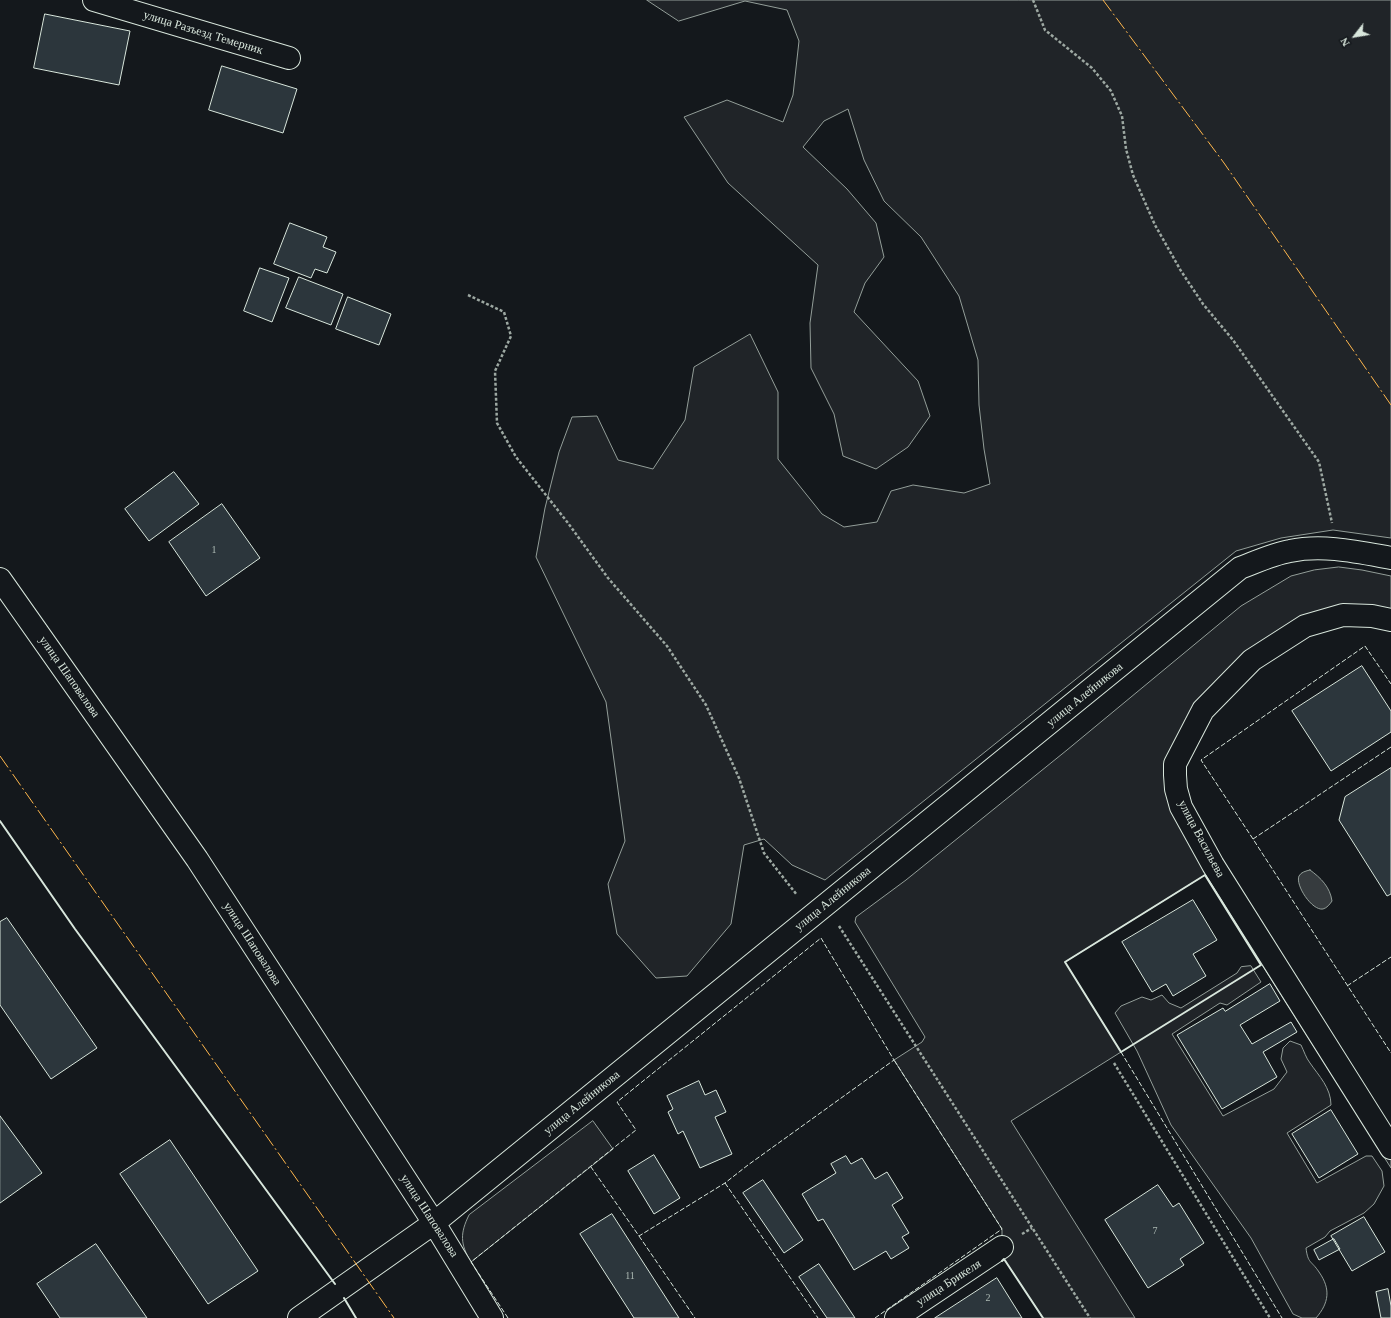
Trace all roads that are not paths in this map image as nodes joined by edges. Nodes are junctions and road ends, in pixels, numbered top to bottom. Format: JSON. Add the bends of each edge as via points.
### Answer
{"nodes":[{"id":1,"x":94,"y":0,"type":"edge"},
{"id":2,"x":288,"y":58,"type":"dead end"},
{"id":3,"x":1391,"y":558,"type":"edge"},
{"id":4,"x":0,"y":579,"type":"edge"},
{"id":5,"x":1391,"y":620,"type":"edge"},
{"id":6,"x":1391,"y":1148,"type":"edge"},
{"id":7,"x":434,"y":1223,"type":"junction"},
{"id":8,"x":1002,"y":1247,"type":"dead end"},
{"id":9,"x":298,"y":1318,"type":"edge"},
{"id":10,"x":492,"y":1318,"type":"edge"},
{"id":11,"x":896,"y":1318,"type":"edge"}],
"edges":[{"from":1,"to":2,"type":"street","name":"улица Разъезд Темерник"},
{"from":3,"to":7,"type":"street","name":"улица Алейникова","via":[[1312,548],[1289,551],[1240,568]]},
{"from":4,"to":7,"type":"street","name":"улица Шаповалова","via":[[197,859]]},
{"from":5,"to":6,"type":"street","name":"улица Васильева","via":[[1372,616],[1343,616],[1305,626],[1252,660],[1203,710],[1175,764],[1176,789],[1182,807],[1213,865]]},
{"from":7,"to":9,"type":"street","name":"улица Алейникова"},
{"from":7,"to":10,"type":"street","name":"улица Шаповалова"},
{"from":8,"to":11,"type":"street","name":"улица Брикеля"}]}
